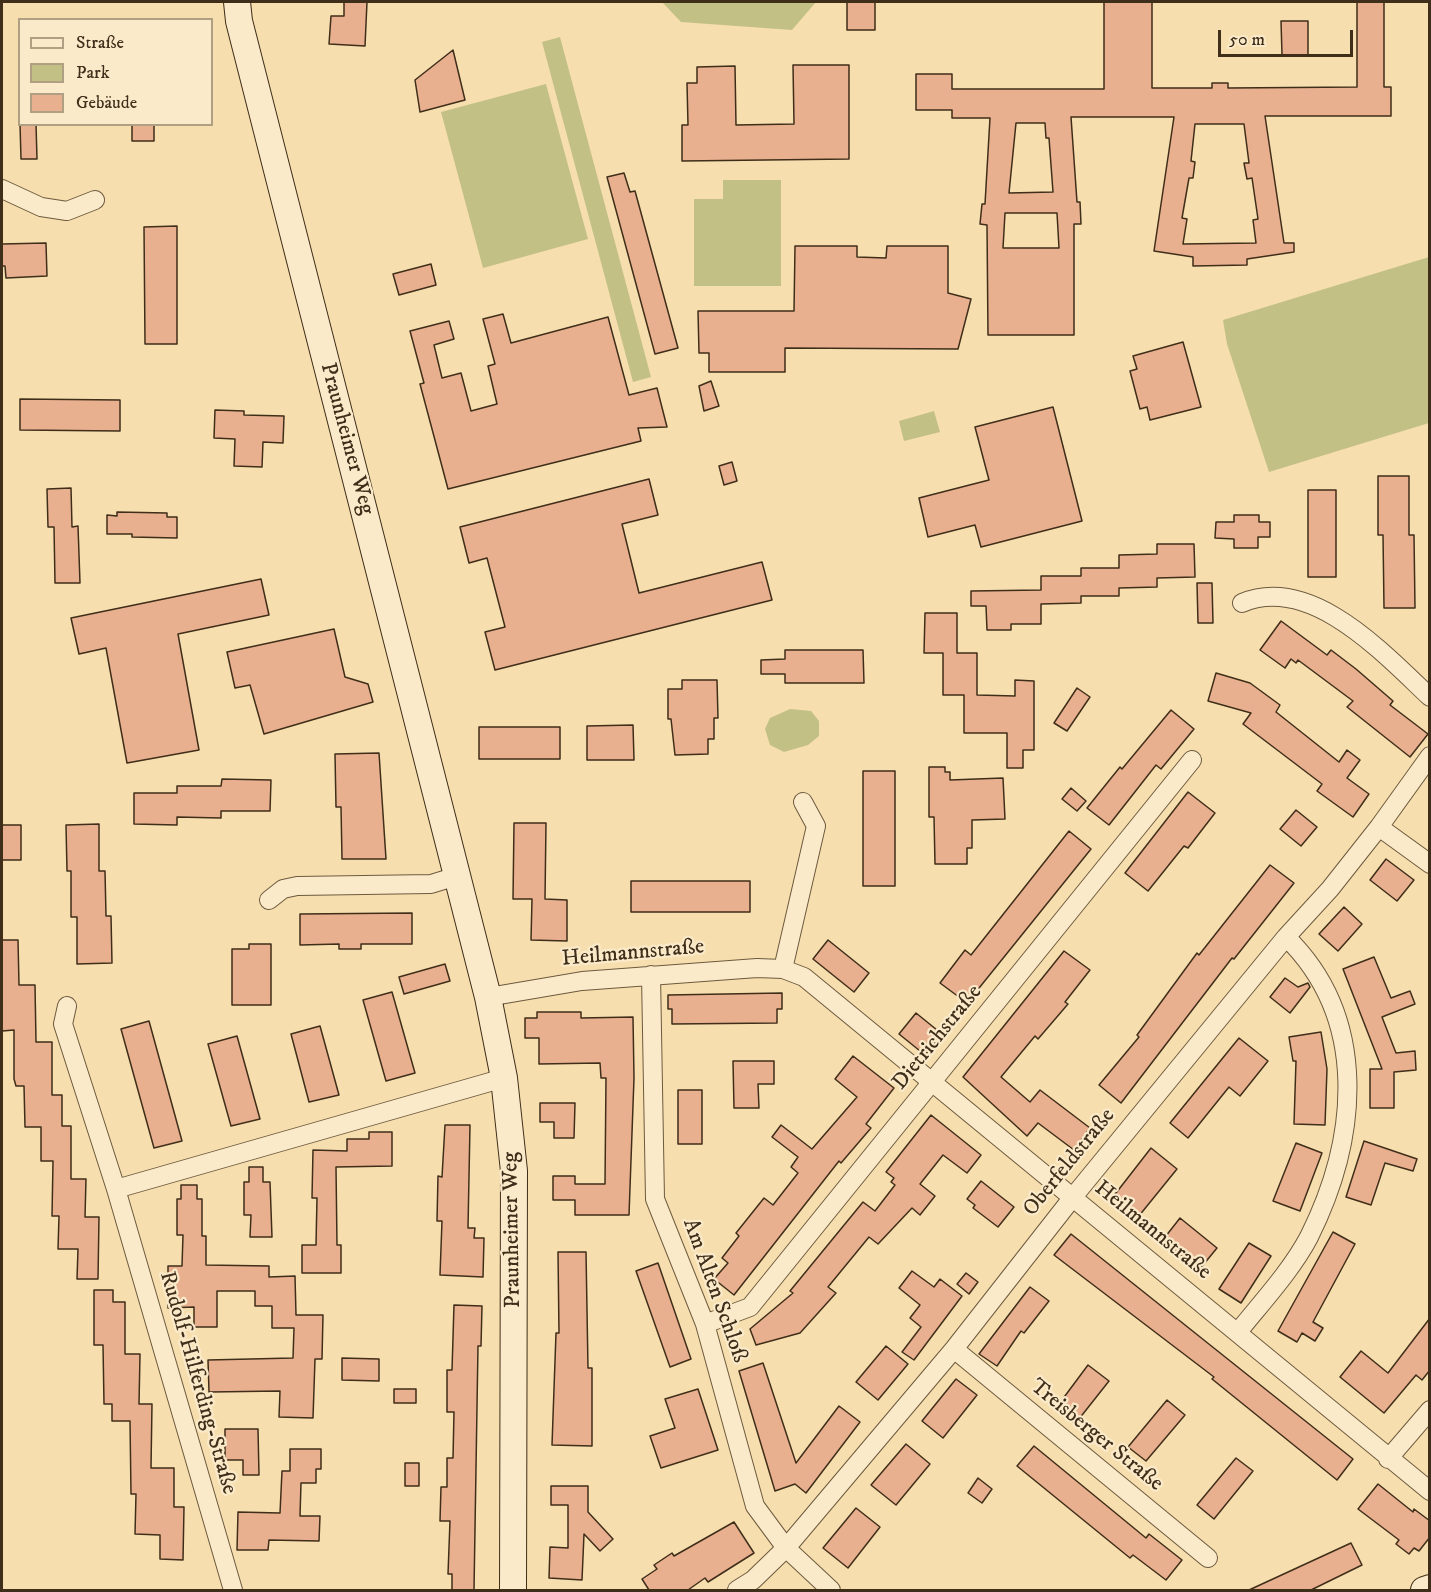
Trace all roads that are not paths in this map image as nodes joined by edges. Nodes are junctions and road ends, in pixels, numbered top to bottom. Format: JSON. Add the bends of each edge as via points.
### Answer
{"nodes":[{"id":1,"x":236,"y":8,"type":"edge"},
{"id":2,"x":2,"y":189,"type":"edge"},
{"id":3,"x":95,"y":200,"type":"dead end"},
{"id":4,"x":1242,"y":603,"type":"dead end"},
{"id":5,"x":1430,"y":696,"type":"edge"},
{"id":6,"x":1430,"y":756,"type":"edge"},
{"id":7,"x":1192,"y":760,"type":"dead end"},
{"id":8,"x":803,"y":802,"type":"dead end"},
{"id":9,"x":1379,"y":827,"type":"junction"},
{"id":10,"x":1430,"y":864,"type":"edge"},
{"id":11,"x":457,"y":876,"type":"junction"},
{"id":12,"x":269,"y":900,"type":"dead end"},
{"id":13,"x":1286,"y":937,"type":"junction"},
{"id":14,"x":783,"y":969,"type":"junction"},
{"id":15,"x":651,"y":975,"type":"junction"},
{"id":16,"x":488,"y":997,"type":"junction"},
{"id":17,"x":67,"y":1006,"type":"dead end"},
{"id":18,"x":504,"y":1078,"type":"junction"},
{"id":19,"x":932,"y":1085,"type":"junction"},
{"id":20,"x":116,"y":1190,"type":"junction"},
{"id":21,"x":1073,"y":1197,"type":"junction"},
{"id":22,"x":705,"y":1324,"type":"junction"},
{"id":23,"x":1238,"y":1332,"type":"junction"},
{"id":24,"x":954,"y":1349,"type":"junction"},
{"id":25,"x":1430,"y":1410,"type":"edge"},
{"id":26,"x":1388,"y":1459,"type":"junction"},
{"id":27,"x":1430,"y":1491,"type":"edge"},
{"id":28,"x":786,"y":1548,"type":"junction"},
{"id":29,"x":1208,"y":1558,"type":"dead end"},
{"id":30,"x":1430,"y":1588,"type":"edge"},
{"id":31,"x":233,"y":1590,"type":"edge"},
{"id":32,"x":513,"y":1590,"type":"edge"},
{"id":33,"x":737,"y":1590,"type":"edge"},
{"id":34,"x":831,"y":1590,"type":"edge"},
{"id":35,"x":1424,"y":1590,"type":"edge"}],
"edges":[{"from":1,"to":11,"type":"main road","name":"Praunheimer Weg"},
{"from":2,"to":3,"type":"street","via":[[41,207],[67,212]]},
{"from":4,"to":5,"type":"street","via":[[1258,596],[1295,597],[1338,618]]},
{"from":6,"to":9,"type":"street","name":"Oberfeldstraße"},
{"from":7,"to":19,"type":"street","name":"Dietrichstraße"},
{"from":8,"to":14,"type":"street","via":[[816,826]]},
{"from":9,"to":10,"type":"street"},
{"from":9,"to":13,"type":"street","name":"Oberfeldstraße"},
{"from":11,"to":12,"type":"street","via":[[431,884],[297,886],[284,889]]},
{"from":11,"to":16,"type":"main road","name":"Praunheimer Weg"},
{"from":13,"to":21,"type":"street","name":"Oberfeldstraße"},
{"from":13,"to":23,"type":"street","via":[[1307,957],[1335,1011],[1348,1057],[1348,1110],[1335,1169],[1308,1238]]},
{"from":14,"to":15,"type":"street","name":"Heilmannstraße"},
{"from":14,"to":19,"type":"street","name":"Heilmannstraße","via":[[804,977]]},
{"from":15,"to":16,"type":"street","name":"Heilmannstraße","via":[[582,981]]},
{"from":15,"to":22,"type":"street","name":"Am Alten Schloß","via":[[655,1199]]},
{"from":16,"to":18,"type":"main road","name":"Praunheimer Weg"},
{"from":17,"to":20,"type":"street","name":"Rudolf-Hilferding-Straße","via":[[63,1024]]},
{"from":18,"to":20,"type":"street"},
{"from":18,"to":32,"type":"main road","name":"Praunheimer Weg","via":[[514,1171]]},
{"from":19,"to":21,"type":"street","name":"Heilmannstraße"},
{"from":19,"to":22,"type":"street","name":"Dietrichstraße","via":[[750,1307]]},
{"from":20,"to":31,"type":"street","name":"Rudolf-Hilferding-Straße"},
{"from":21,"to":23,"type":"street","name":"Heilmannstraße"},
{"from":21,"to":24,"type":"street","name":"Oberfeldstraße"},
{"from":22,"to":28,"type":"street","name":"Am Alten Schloß","via":[[755,1506]]},
{"from":23,"to":26,"type":"street","name":"Heilmannstraße"},
{"from":24,"to":28,"type":"street","name":"Oberfeldstraße"},
{"from":24,"to":29,"type":"street","name":"Treisberger Straße"},
{"from":25,"to":26,"type":"street"},
{"from":26,"to":27,"type":"street","name":"Heilmannstraße"},
{"from":28,"to":33,"type":"street","name":"Oberfeldstraße"},
{"from":28,"to":34,"type":"street","name":"Am Alten Schloß"},
{"from":30,"to":35,"type":"main road"}]}
